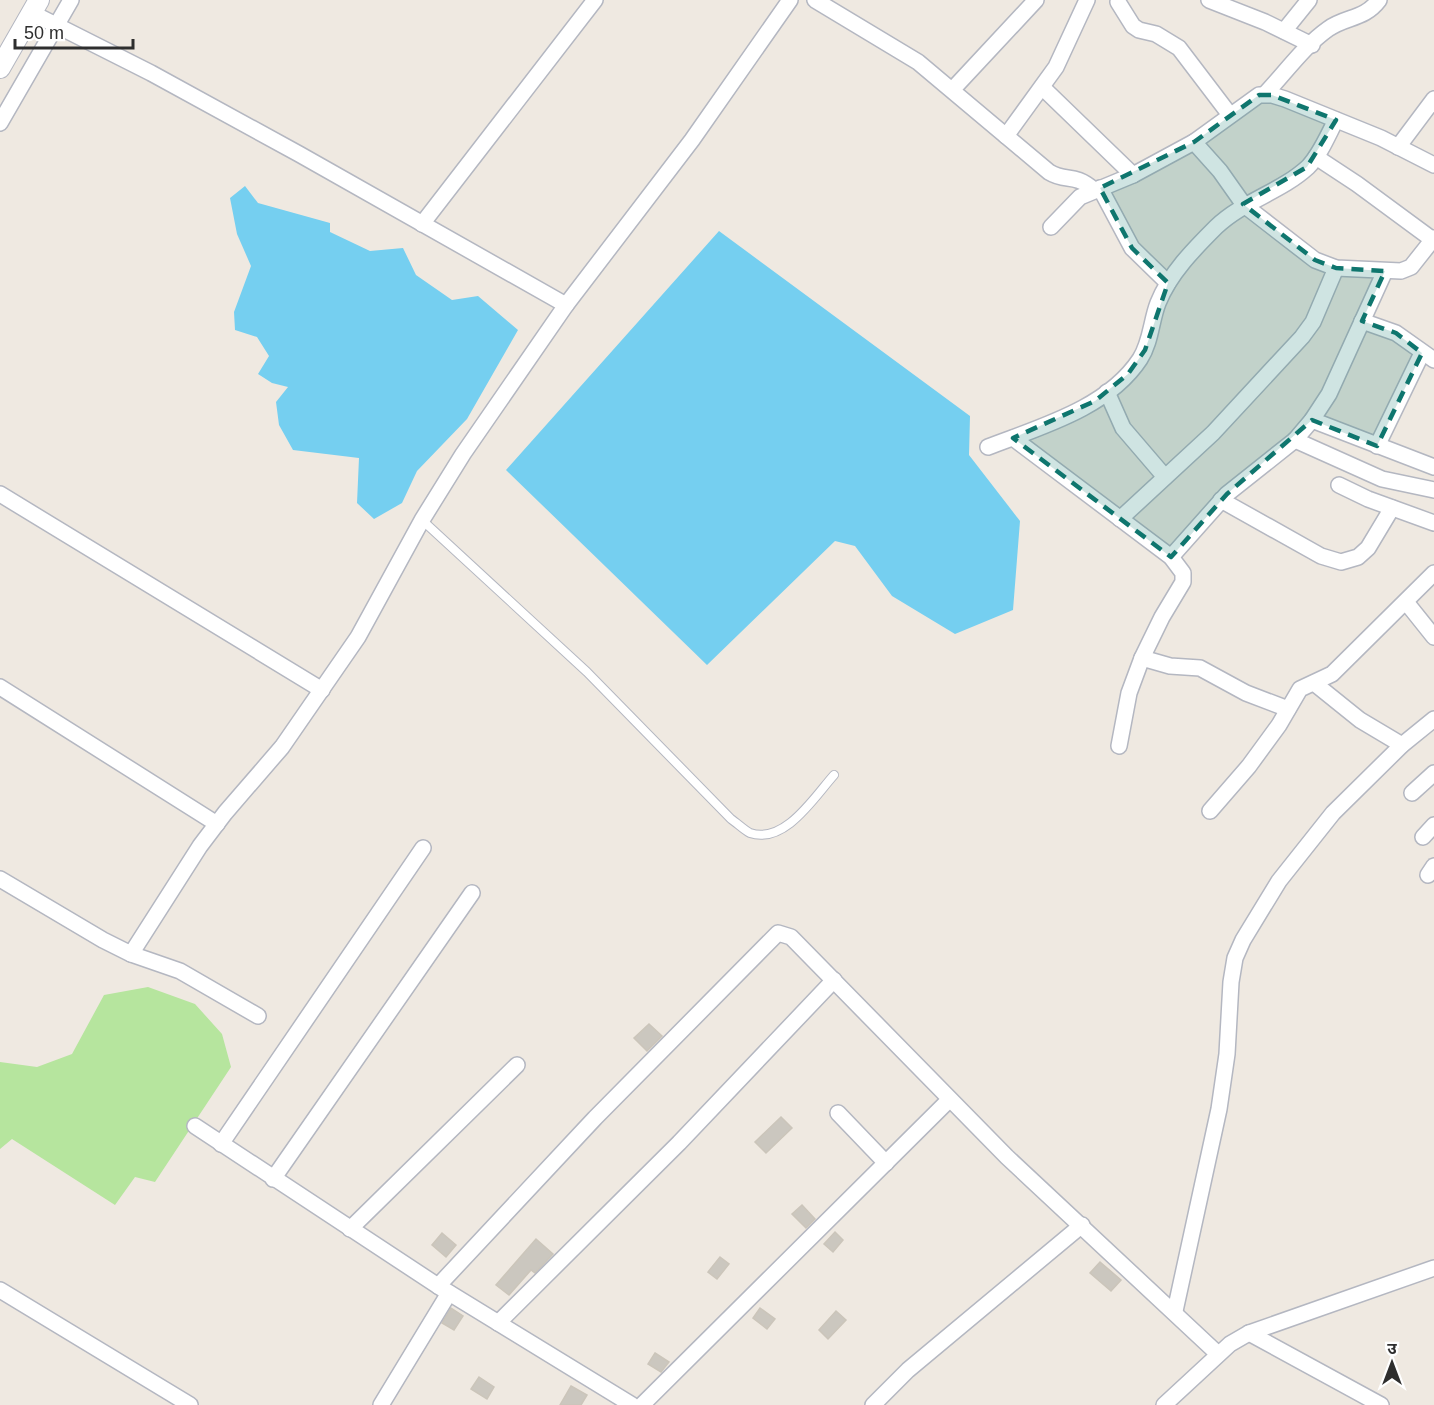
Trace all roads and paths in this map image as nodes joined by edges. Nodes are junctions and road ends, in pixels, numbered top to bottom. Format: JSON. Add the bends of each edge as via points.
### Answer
{"nodes":[{"id":1,"x":70,"y":0,"type":"edge"},
{"id":2,"x":595,"y":0,"type":"edge"},
{"id":3,"x":790,"y":0,"type":"edge"},
{"id":4,"x":815,"y":0,"type":"edge"},
{"id":5,"x":1036,"y":0,"type":"edge"},
{"id":6,"x":1087,"y":0,"type":"edge"},
{"id":7,"x":1116,"y":0,"type":"edge"},
{"id":8,"x":1209,"y":0,"type":"edge"},
{"id":9,"x":1309,"y":0,"type":"edge"},
{"id":10,"x":1379,"y":0,"type":"edge"},
{"id":11,"x":35,"y":6,"type":"edge"},
{"id":12,"x":56,"y":26,"type":"junction"},
{"id":13,"x":1284,"y":31,"type":"junction"},
{"id":14,"x":1312,"y":45,"type":"junction"},
{"id":15,"x":0,"y":68,"type":"edge"},
{"id":16,"x":1042,"y":87,"type":"junction"},
{"id":17,"x":953,"y":89,"type":"junction"},
{"id":18,"x":1266,"y":94,"type":"junction"},
{"id":19,"x":1434,"y":99,"type":"edge"},
{"id":20,"x":1230,"y":116,"type":"junction"},
{"id":21,"x":1336,"y":120,"type":"junction"},
{"id":22,"x":0,"y":123,"type":"edge"},
{"id":23,"x":1006,"y":136,"type":"junction"},
{"id":24,"x":1194,"y":142,"type":"junction"},
{"id":25,"x":1398,"y":147,"type":"junction"},
{"id":26,"x":1316,"y":157,"type":"junction"},
{"id":27,"x":1434,"y":165,"type":"edge"},
{"id":28,"x":1133,"y":175,"type":"junction"},
{"id":29,"x":1097,"y":189,"type":"junction"},
{"id":30,"x":1244,"y":205,"type":"junction"},
{"id":31,"x":422,"y":224,"type":"junction"},
{"id":32,"x":1051,"y":227,"type":"dead end"},
{"id":33,"x":1433,"y":239,"type":"edge"},
{"id":34,"x":1336,"y":268,"type":"junction"},
{"id":35,"x":1385,"y":271,"type":"junction"},
{"id":36,"x":1168,"y":283,"type":"junction"},
{"id":37,"x":566,"y":305,"type":"junction"},
{"id":38,"x":1362,"y":321,"type":"junction"},
{"id":39,"x":1431,"y":357,"type":"edge"},
{"id":40,"x":1107,"y":392,"type":"junction"},
{"id":41,"x":1312,"y":420,"type":"junction"},
{"id":42,"x":1013,"y":438,"type":"junction"},
{"id":43,"x":1295,"y":440,"type":"junction"},
{"id":44,"x":1377,"y":446,"type":"junction"},
{"id":45,"x":988,"y":447,"type":"dead end"},
{"id":46,"x":1434,"y":467,"type":"edge"},
{"id":47,"x":1165,"y":477,"type":"junction"},
{"id":48,"x":1338,"y":485,"type":"dead end"},
{"id":49,"x":1434,"y":490,"type":"edge"},
{"id":50,"x":0,"y":494,"type":"edge"},
{"id":51,"x":1221,"y":500,"type":"junction"},
{"id":52,"x":1392,"y":508,"type":"junction"},
{"id":53,"x":1120,"y":519,"type":"junction"},
{"id":54,"x":422,"y":520,"type":"junction"},
{"id":55,"x":1434,"y":523,"type":"edge"},
{"id":56,"x":1171,"y":557,"type":"junction"},
{"id":57,"x":1434,"y":573,"type":"edge"},
{"id":58,"x":1406,"y":602,"type":"junction"},
{"id":59,"x":1434,"y":637,"type":"edge"},
{"id":60,"x":1142,"y":658,"type":"junction"},
{"id":61,"x":1314,"y":683,"type":"junction"},
{"id":62,"x":0,"y":687,"type":"edge"},
{"id":63,"x":322,"y":690,"type":"junction"},
{"id":64,"x":1288,"y":709,"type":"junction"},
{"id":65,"x":1434,"y":720,"type":"edge"},
{"id":66,"x":1402,"y":745,"type":"junction"},
{"id":67,"x":1119,"y":746,"type":"dead end"},
{"id":68,"x":1434,"y":773,"type":"edge"},
{"id":69,"x":834,"y":775,"type":"dead end"},
{"id":70,"x":1412,"y":793,"type":"dead end"},
{"id":71,"x":1210,"y":811,"type":"dead end"},
{"id":72,"x":217,"y":824,"type":"junction"},
{"id":73,"x":1434,"y":825,"type":"edge"},
{"id":74,"x":1423,"y":837,"type":"dead end"},
{"id":75,"x":423,"y":848,"type":"dead end"},
{"id":76,"x":0,"y":879,"type":"edge"},
{"id":77,"x":472,"y":893,"type":"dead end"},
{"id":78,"x":131,"y":954,"type":"junction"},
{"id":79,"x":834,"y":980,"type":"junction"},
{"id":80,"x":258,"y":1016,"type":"dead end"},
{"id":81,"x":517,"y":1065,"type":"dead end"},
{"id":82,"x":949,"y":1100,"type":"junction"},
{"id":83,"x":838,"y":1113,"type":"dead end"},
{"id":84,"x":195,"y":1126,"type":"dead end"},
{"id":85,"x":221,"y":1144,"type":"junction"},
{"id":86,"x":886,"y":1163,"type":"junction"},
{"id":87,"x":273,"y":1179,"type":"junction"},
{"id":88,"x":1082,"y":1225,"type":"junction"},
{"id":89,"x":350,"y":1229,"type":"junction"},
{"id":90,"x":1434,"y":1268,"type":"edge"},
{"id":91,"x":443,"y":1289,"type":"junction"},
{"id":92,"x":0,"y":1290,"type":"edge"},
{"id":93,"x":1175,"y":1311,"type":"junction"},
{"id":94,"x":498,"y":1323,"type":"junction"},
{"id":95,"x":1249,"y":1333,"type":"junction"},
{"id":96,"x":1218,"y":1354,"type":"junction"},
{"id":97,"x":190,"y":1405,"type":"edge"},
{"id":98,"x":381,"y":1405,"type":"edge"},
{"id":99,"x":632,"y":1405,"type":"edge"},
{"id":100,"x":642,"y":1405,"type":"edge"},
{"id":101,"x":873,"y":1405,"type":"edge"},
{"id":102,"x":1164,"y":1405,"type":"edge"},
{"id":103,"x":1381,"y":1405,"type":"edge"}],
"edges":[{"from":1,"to":12,"type":"street"},
{"from":2,"to":31,"type":"street"},
{"from":3,"to":37,"type":"street","via":[[692,140]]},
{"from":4,"to":17,"type":"street","via":[[918,62]]},
{"from":5,"to":17,"type":"street"},
{"from":6,"to":16,"type":"street"},
{"from":7,"to":20,"type":"street","via":[[1133,26],[1179,48]]},
{"from":8,"to":13,"type":"street"},
{"from":9,"to":13,"type":"street"},
{"from":10,"to":14,"type":"street","via":[[1368,13],[1335,24]]},
{"from":11,"to":12,"type":"street"},
{"from":11,"to":15,"type":"street"},
{"from":12,"to":22,"type":"street"},
{"from":12,"to":31,"type":"street","via":[[151,73]]},
{"from":13,"to":14,"type":"street"},
{"from":14,"to":18,"type":"street"},
{"from":16,"to":23,"type":"street"},
{"from":16,"to":28,"type":"street"},
{"from":17,"to":23,"type":"street"},
{"from":18,"to":20,"type":"street"},
{"from":18,"to":21,"type":"street"},
{"from":19,"to":25,"type":"street"},
{"from":20,"to":24,"type":"street"},
{"from":21,"to":25,"type":"street"},
{"from":21,"to":26,"type":"street"},
{"from":23,"to":29,"type":"street","via":[[1049,172],[1080,178]]},
{"from":24,"to":28,"type":"street"},
{"from":24,"to":30,"type":"street"},
{"from":25,"to":27,"type":"street"},
{"from":26,"to":30,"type":"street","via":[[1294,177]]},
{"from":26,"to":33,"type":"street"},
{"from":28,"to":29,"type":"street"},
{"from":29,"to":32,"type":"street","via":[[1080,197]]},
{"from":29,"to":36,"type":"street","via":[[1132,248]]},
{"from":30,"to":34,"type":"street","via":[[1315,260]]},
{"from":30,"to":36,"type":"street","via":[[1216,228]]},
{"from":31,"to":37,"type":"street"},
{"from":33,"to":35,"type":"street","via":[[1411,267]]},
{"from":34,"to":35,"type":"street"},
{"from":34,"to":47,"type":"street","via":[[1313,322],[1302,337],[1213,433]]},
{"from":35,"to":38,"type":"street"},
{"from":36,"to":40,"type":"street","via":[[1145,350],[1128,374]]},
{"from":37,"to":54,"type":"street"},
{"from":38,"to":39,"type":"street","via":[[1396,333]]},
{"from":38,"to":41,"type":"street","via":[[1329,394]]},
{"from":39,"to":44,"type":"street"},
{"from":40,"to":42,"type":"street","via":[[1072,413]]},
{"from":40,"to":47,"type":"street","via":[[1123,428]]},
{"from":41,"to":43,"type":"street"},
{"from":41,"to":44,"type":"street"},
{"from":42,"to":45,"type":"street"},
{"from":42,"to":53,"type":"street"},
{"from":43,"to":49,"type":"street","via":[[1382,479]]},
{"from":43,"to":51,"type":"street"},
{"from":44,"to":46,"type":"street"},
{"from":47,"to":53,"type":"street"},
{"from":48,"to":52,"type":"street"},
{"from":50,"to":63,"type":"street"},
{"from":51,"to":52,"type":"street","via":[[1321,556],[1341,562],[1358,558],[1368,548]]},
{"from":51,"to":56,"type":"street"},
{"from":52,"to":55,"type":"street"},
{"from":53,"to":56,"type":"street"},
{"from":54,"to":63,"type":"street","via":[[382,596]]},
{"from":54,"to":69,"type":"lane","via":[[587,672],[731,819],[749,832],[769,834],[788,825]]},
{"from":56,"to":60,"type":"street","via":[[1184,573],[1184,582]]},
{"from":57,"to":58,"type":"street"},
{"from":58,"to":59,"type":"street"},
{"from":58,"to":61,"type":"street","via":[[1355,654],[1332,674]]},
{"from":60,"to":64,"type":"street","via":[[1170,666],[1200,668],[1246,693]]},
{"from":60,"to":67,"type":"street","via":[[1124,714]]},
{"from":61,"to":64,"type":"street","via":[[1300,690]]},
{"from":61,"to":66,"type":"street","via":[[1360,720]]},
{"from":62,"to":72,"type":"street"},
{"from":63,"to":72,"type":"street","via":[[282,747]]},
{"from":64,"to":71,"type":"street","via":[[1249,766]]},
{"from":65,"to":66,"type":"street"},
{"from":66,"to":93,"type":"street","via":[[1333,813],[1304,848],[1257,913],[1235,958],[1219,1109]]},
{"from":68,"to":70,"type":"street"},
{"from":72,"to":78,"type":"street"},
{"from":73,"to":74,"type":"street"},
{"from":75,"to":85,"type":"street"},
{"from":76,"to":78,"type":"street","via":[[76,926]]},
{"from":77,"to":87,"type":"street"},
{"from":78,"to":80,"type":"street","via":[[180,971]]},
{"from":79,"to":82,"type":"street"},
{"from":79,"to":91,"type":"street","via":[[791,937],[778,933],[772,937],[595,1118]]},
{"from":79,"to":94,"type":"street","via":[[679,1143]]},
{"from":81,"to":89,"type":"street"},
{"from":82,"to":86,"type":"street"},
{"from":82,"to":88,"type":"street"},
{"from":83,"to":86,"type":"street"},
{"from":84,"to":85,"type":"street"},
{"from":85,"to":87,"type":"street"},
{"from":86,"to":100,"type":"street"},
{"from":87,"to":89,"type":"street"},
{"from":88,"to":93,"type":"street"},
{"from":88,"to":101,"type":"street","via":[[908,1370]]},
{"from":89,"to":91,"type":"street"},
{"from":90,"to":95,"type":"street"},
{"from":91,"to":94,"type":"street"},
{"from":91,"to":98,"type":"street"},
{"from":92,"to":97,"type":"street"},
{"from":93,"to":96,"type":"street"},
{"from":94,"to":99,"type":"street"},
{"from":95,"to":96,"type":"street"},
{"from":95,"to":103,"type":"street"},
{"from":96,"to":102,"type":"street"}]}
